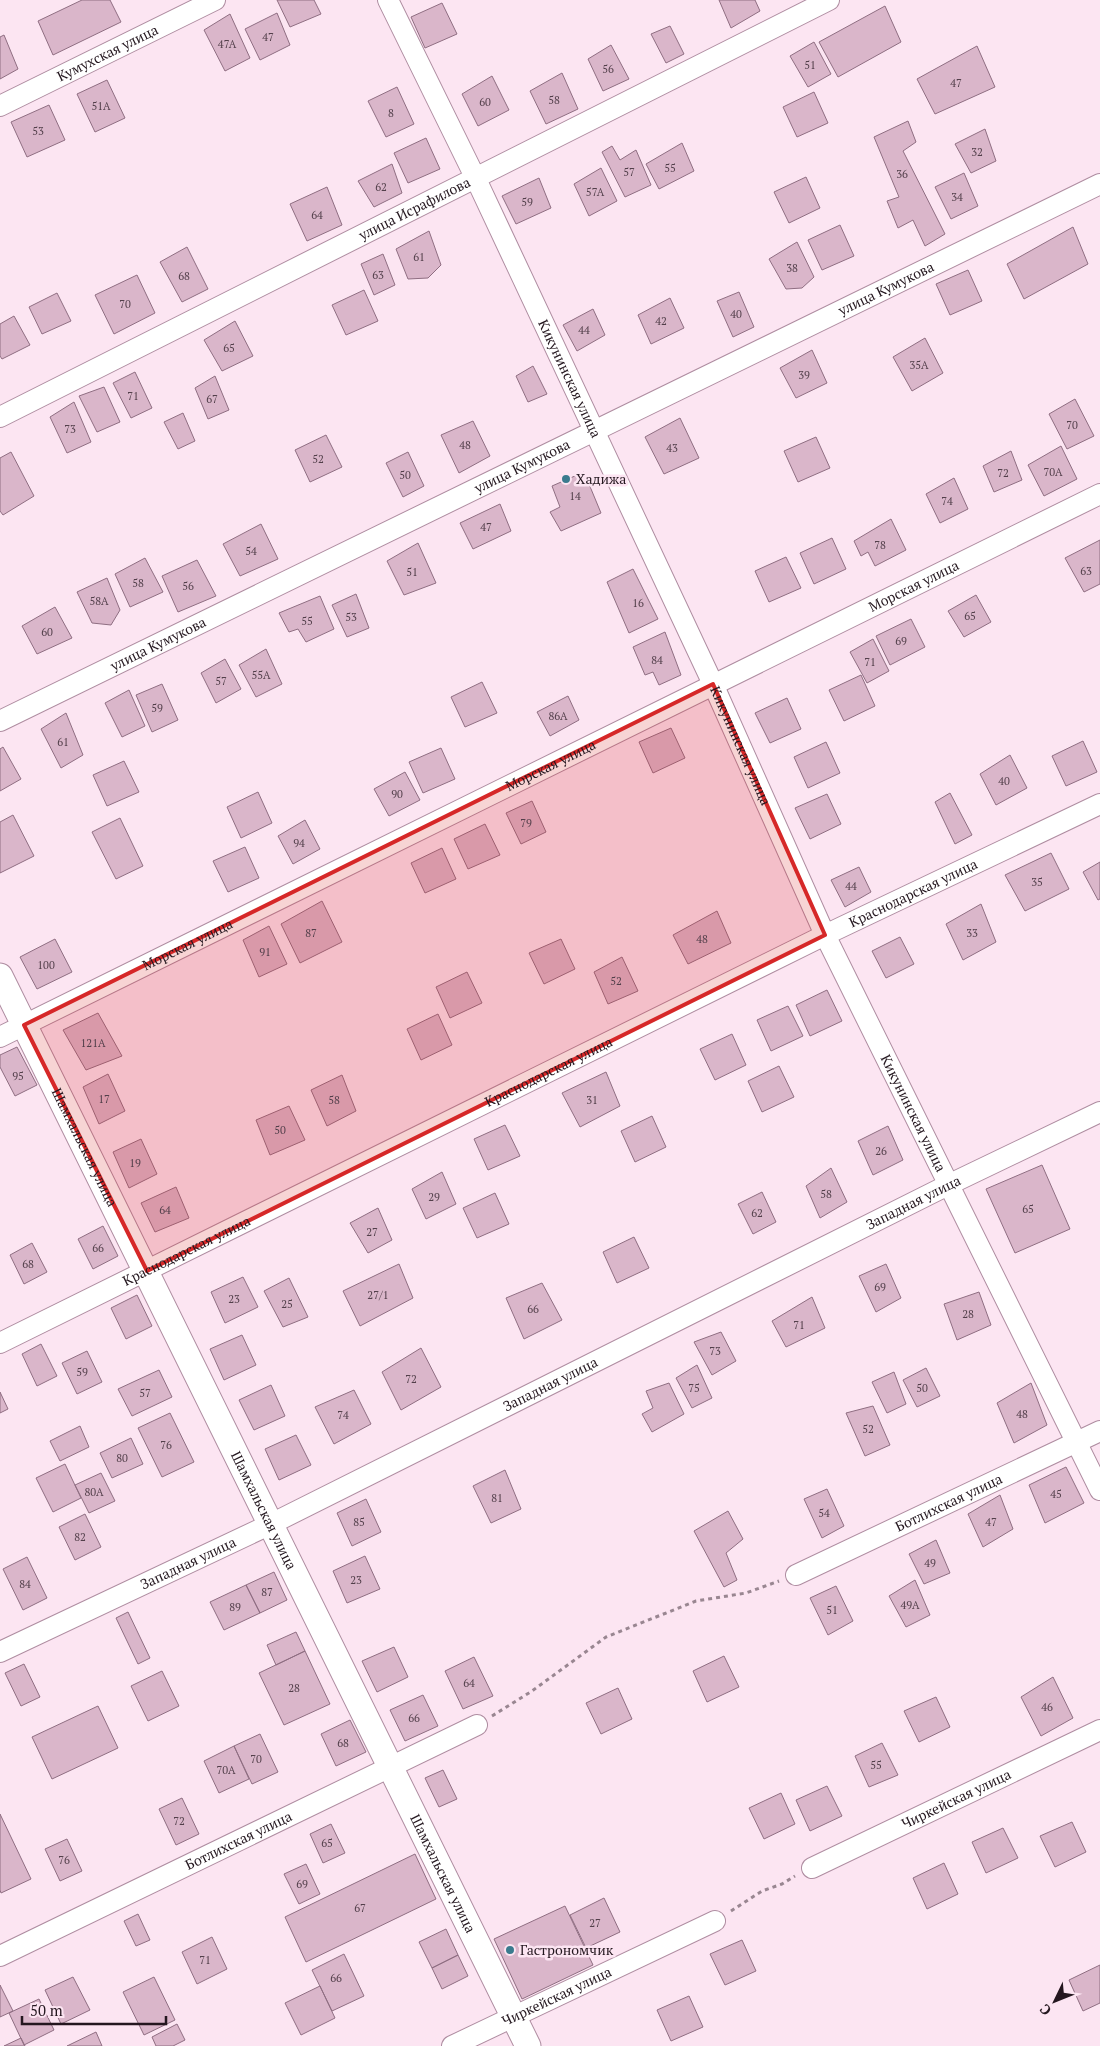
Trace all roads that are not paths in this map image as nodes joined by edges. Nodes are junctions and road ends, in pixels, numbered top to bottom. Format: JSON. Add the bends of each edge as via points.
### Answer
{"nodes":[{"id":1,"x":215,"y":0,"type":"edge"},
{"id":2,"x":388,"y":0,"type":"edge"},
{"id":3,"x":829,"y":0,"type":"edge"},
{"id":4,"x":0,"y":106,"type":"edge"},
{"id":5,"x":476,"y":179,"type":"junction"},
{"id":6,"x":1100,"y":184,"type":"edge"},
{"id":7,"x":0,"y":417,"type":"edge"},
{"id":8,"x":594,"y":433,"type":"junction"},
{"id":9,"x":1100,"y":494,"type":"edge"},
{"id":10,"x":713,"y":684,"type":"junction"},
{"id":11,"x":0,"y":722,"type":"edge"},
{"id":12,"x":1100,"y":804,"type":"edge"},
{"id":13,"x":825,"y":935,"type":"junction"},
{"id":14,"x":0,"y":976,"type":"edge"},
{"id":15,"x":24,"y":1025,"type":"junction"},
{"id":16,"x":0,"y":1037,"type":"edge"},
{"id":17,"x":1100,"y":1112,"type":"edge"},
{"id":18,"x":948,"y":1185,"type":"junction"},
{"id":19,"x":147,"y":1272,"type":"junction"},
{"id":20,"x":0,"y":1343,"type":"edge"},
{"id":21,"x":1100,"y":1431,"type":"edge"},
{"id":22,"x":1077,"y":1442,"type":"junction"},
{"id":23,"x":1100,"y":1490,"type":"edge"},
{"id":24,"x":271,"y":1524,"type":"junction"},
{"id":25,"x":796,"y":1575,"type":"road end"},
{"id":26,"x":0,"y":1652,"type":"edge"},
{"id":27,"x":477,"y":1724,"type":"road end"},
{"id":28,"x":1100,"y":1730,"type":"edge"},
{"id":29,"x":391,"y":1768,"type":"junction"},
{"id":30,"x":812,"y":1868,"type":"road end"},
{"id":31,"x":715,"y":1921,"type":"road end"},
{"id":32,"x":0,"y":1956,"type":"edge"},
{"id":33,"x":514,"y":2016,"type":"junction"},
{"id":34,"x":452,"y":2046,"type":"edge"},
{"id":35,"x":528,"y":2046,"type":"edge"}],
"edges":[{"from":1,"to":4,"type":"street","name":"Кумухская улица"},
{"from":2,"to":5,"type":"street","name":"Кикунинская улица"},
{"from":3,"to":5,"type":"street","name":"улица Исрафилова"},
{"from":5,"to":7,"type":"street","name":"улица Исрафилова"},
{"from":5,"to":8,"type":"street","name":"Кикунинская улица"},
{"from":6,"to":8,"type":"street","name":"улица Кумукова"},
{"from":8,"to":10,"type":"street","name":"Кикунинская улица"},
{"from":8,"to":11,"type":"street","name":"улица Кумукова"},
{"from":9,"to":10,"type":"street","name":"Морская улица"},
{"from":10,"to":13,"type":"street","name":"Кикунинская улица"},
{"from":10,"to":15,"type":"street","name":"Морская улица"},
{"from":12,"to":13,"type":"street","name":"Краснодарская улица"},
{"from":13,"to":18,"type":"street","name":"Кикунинская улица"},
{"from":13,"to":19,"type":"street","name":"Краснодарская улица"},
{"from":14,"to":15,"type":"street","name":"Шамхальская улица"},
{"from":15,"to":16,"type":"street","name":"Морская улица"},
{"from":15,"to":19,"type":"street","name":"Шамхальская улица"},
{"from":17,"to":18,"type":"street","name":"Западная улица"},
{"from":18,"to":22,"type":"street","name":"Кикунинская улица"},
{"from":18,"to":24,"type":"street","name":"Западная улица"},
{"from":19,"to":20,"type":"street","name":"Краснодарская улица"},
{"from":19,"to":24,"type":"street","name":"Шамхальская улица"},
{"from":21,"to":22,"type":"street","name":"Ботлихская улица"},
{"from":22,"to":23,"type":"street","name":"Кикунинская улица"},
{"from":22,"to":25,"type":"street","name":"Ботлихская улица"},
{"from":24,"to":26,"type":"street","name":"Западная улица"},
{"from":24,"to":29,"type":"street","name":"Шамхальская улица"},
{"from":27,"to":29,"type":"street","name":"Ботлихская улица"},
{"from":28,"to":30,"type":"street","name":"Чиркейская улица"},
{"from":29,"to":32,"type":"street","name":"Ботлихская улица"},
{"from":29,"to":33,"type":"street","name":"Шамхальская улица"},
{"from":31,"to":33,"type":"street","name":"Чиркейская улица"},
{"from":33,"to":34,"type":"street","name":"Чиркейская улица"},
{"from":33,"to":35,"type":"street","name":"Шамхальская улица"}]}
